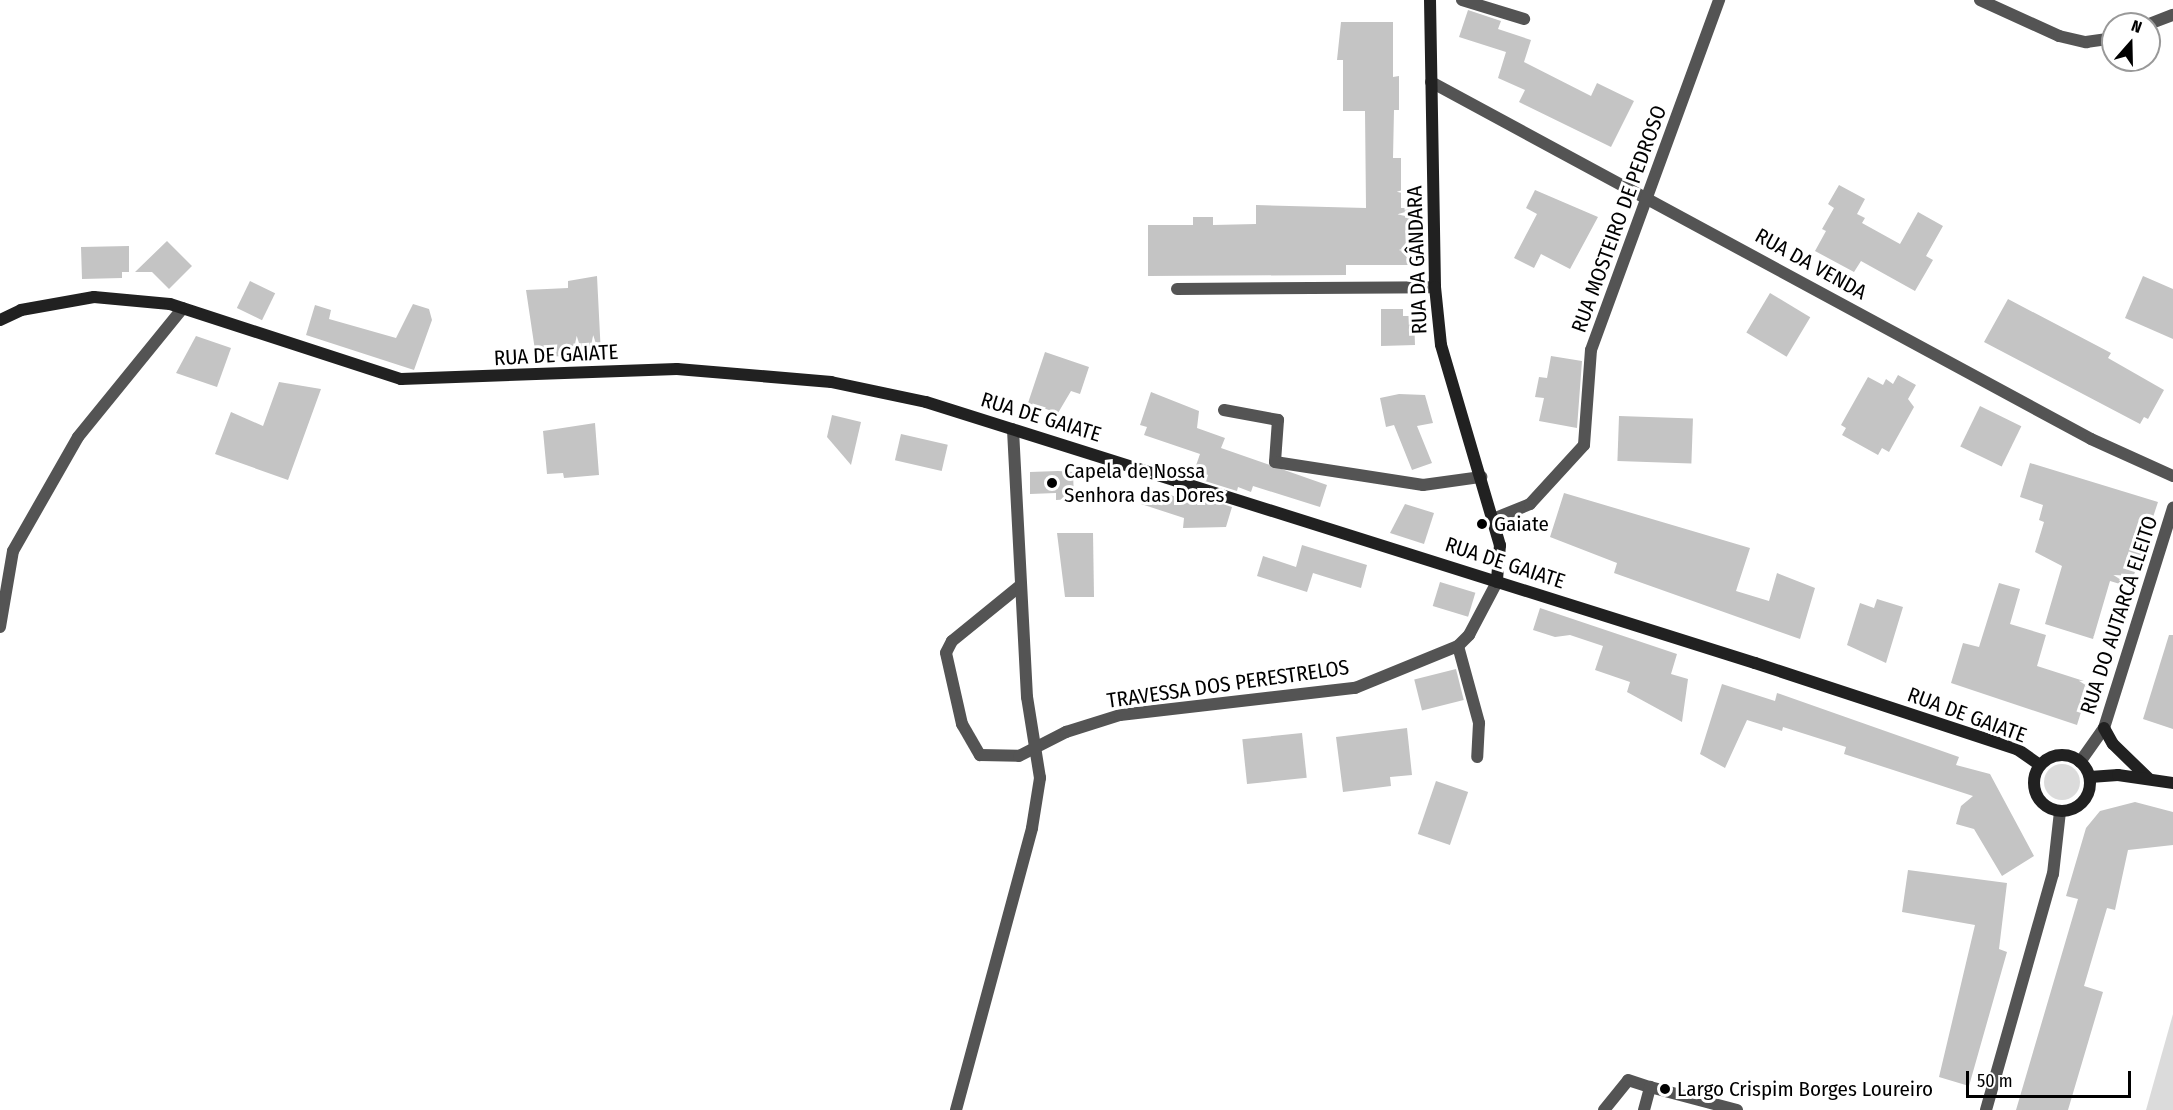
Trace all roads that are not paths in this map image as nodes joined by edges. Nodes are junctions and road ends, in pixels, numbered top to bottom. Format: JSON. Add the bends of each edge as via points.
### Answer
{"nodes":[{"id":1,"x":1430,"y":0,"type":"edge"},
{"id":2,"x":1462,"y":0,"type":"edge"},
{"id":3,"x":1719,"y":0,"type":"edge"},
{"id":4,"x":1980,"y":0,"type":"edge"},
{"id":5,"x":1524,"y":19,"type":"dead end"},
{"id":6,"x":2101,"y":40,"type":"edge"},
{"id":7,"x":1431,"y":82,"type":"junction"},
{"id":8,"x":1648,"y":198,"type":"junction"},
{"id":9,"x":1435,"y":287,"type":"junction"},
{"id":10,"x":1177,"y":289,"type":"dead end"},
{"id":11,"x":183,"y":308,"type":"junction"},
{"id":12,"x":0,"y":320,"type":"edge"},
{"id":13,"x":1224,"y":410,"type":"dead end"},
{"id":14,"x":1013,"y":429,"type":"junction"},
{"id":15,"x":1480,"y":477,"type":"junction"},
{"id":16,"x":2173,"y":477,"type":"edge"},
{"id":17,"x":2173,"y":508,"type":"edge"},
{"id":18,"x":1493,"y":519,"type":"junction"},
{"id":19,"x":1497,"y":582,"type":"junction"},
{"id":20,"x":1021,"y":585,"type":"junction"},
{"id":21,"x":0,"y":627,"type":"edge"},
{"id":22,"x":1458,"y":646,"type":"junction"},
{"id":23,"x":2104,"y":728,"type":"junction"},
{"id":24,"x":1035,"y":751,"type":"junction"},
{"id":25,"x":1477,"y":757,"type":"dead end"},
{"id":26,"x":2080,"y":762,"type":"junction"},
{"id":27,"x":2040,"y":765,"type":"junction"},
{"id":28,"x":2090,"y":777,"type":"junction"},
{"id":29,"x":2149,"y":779,"type":"junction"},
{"id":30,"x":2173,"y":783,"type":"edge"},
{"id":31,"x":2060,"y":812,"type":"junction"},
{"id":32,"x":1650,"y":1087,"type":"junction"},
{"id":33,"x":1701,"y":1105,"type":"edge"},
{"id":34,"x":956,"y":1110,"type":"edge"},
{"id":35,"x":1604,"y":1110,"type":"edge"},
{"id":36,"x":1644,"y":1110,"type":"edge"},
{"id":37,"x":1737,"y":1110,"type":"edge"},
{"id":38,"x":1986,"y":1110,"type":"edge"}],
"edges":[{"from":1,"to":7,"type":"main road","name":"RUA DA GÂNDARA"},
{"from":2,"to":5,"type":"street"},
{"from":3,"to":8,"type":"street","name":"RUA MOSTEIRO DE PEDROSO"},
{"from":4,"to":6,"type":"street","via":[[2059,36],[2086,42]]},
{"from":7,"to":8,"type":"street","name":"RUA DA VENDA"},
{"from":7,"to":9,"type":"main road","name":"RUA DA GÂNDARA"},
{"from":8,"to":16,"type":"street","name":"RUA DA VENDA","via":[[2091,439]]},
{"from":8,"to":18,"type":"street","name":"RUA MOSTEIRO DE PEDROSO","via":[[1591,350],[1584,446],[1530,504]]},
{"from":9,"to":10,"type":"street"},
{"from":9,"to":15,"type":"main road","name":"RUA DA GÂNDARA","via":[[1451,393]]},
{"from":11,"to":12,"type":"main road","name":"RUA DE GAIATE","via":[[94,297],[21,310]]},
{"from":11,"to":14,"type":"main road","name":"RUA DE GAIATE","via":[[400,380],[677,369],[831,382],[926,402]]},
{"from":11,"to":21,"type":"street","via":[[135,362],[72,447],[13,551]]},
{"from":13,"to":15,"type":"street","via":[[1278,420],[1275,462],[1423,485]]},
{"from":14,"to":19,"type":"main road","name":"RUA DE GAIATE"},
{"from":14,"to":20,"type":"street"},
{"from":15,"to":18,"type":"main road","name":"RUA DA GÂNDARA"},
{"from":17,"to":23,"type":"street","name":"RUA DO AUTARCA ELEITO"},
{"from":18,"to":19,"type":"main road","name":"RUA DA GÂNDARA","via":[[1500,545]]},
{"from":19,"to":22,"type":"street","name":"TRAVESSA DOS PERESTRELOS","via":[[1474,628]]},
{"from":19,"to":27,"type":"main road","name":"RUA DE GAIATE","via":[[2017,749]]},
{"from":20,"to":24,"type":"street"},
{"from":20,"to":24,"type":"street","via":[[952,641],[946,653],[962,724],[980,755],[1018,756]]},
{"from":22,"to":24,"type":"street","name":"TRAVESSA DOS PERESTRELOS","via":[[1355,688],[1120,715],[1066,732]]},
{"from":22,"to":25,"type":"street","via":[[1479,723]]},
{"from":23,"to":26,"type":"street","name":"RUA DO AUTARCA ELEITO"},
{"from":23,"to":29,"type":"main road","via":[[2128,762]]},
{"from":24,"to":34,"type":"street","via":[[1040,778],[1032,828]]},
{"from":26,"to":27,"type":"main road","name":"RUA DE GAIATE","via":[[2055,756]]},
{"from":26,"to":28,"type":"main road"},
{"from":27,"to":31,"type":"main road","name":"RUA DE GAIATE","via":[[2034,782],[2038,799]]},
{"from":28,"to":29,"type":"main road"},
{"from":28,"to":31,"type":"main road","via":[[2084,802]]},
{"from":29,"to":30,"type":"main road"},
{"from":31,"to":38,"type":"street","via":[[2053,874]]},
{"from":32,"to":33,"type":"street"},
{"from":32,"to":35,"type":"street","via":[[1628,1080]]},
{"from":32,"to":36,"type":"street"},
{"from":33,"to":37,"type":"street"}]}
